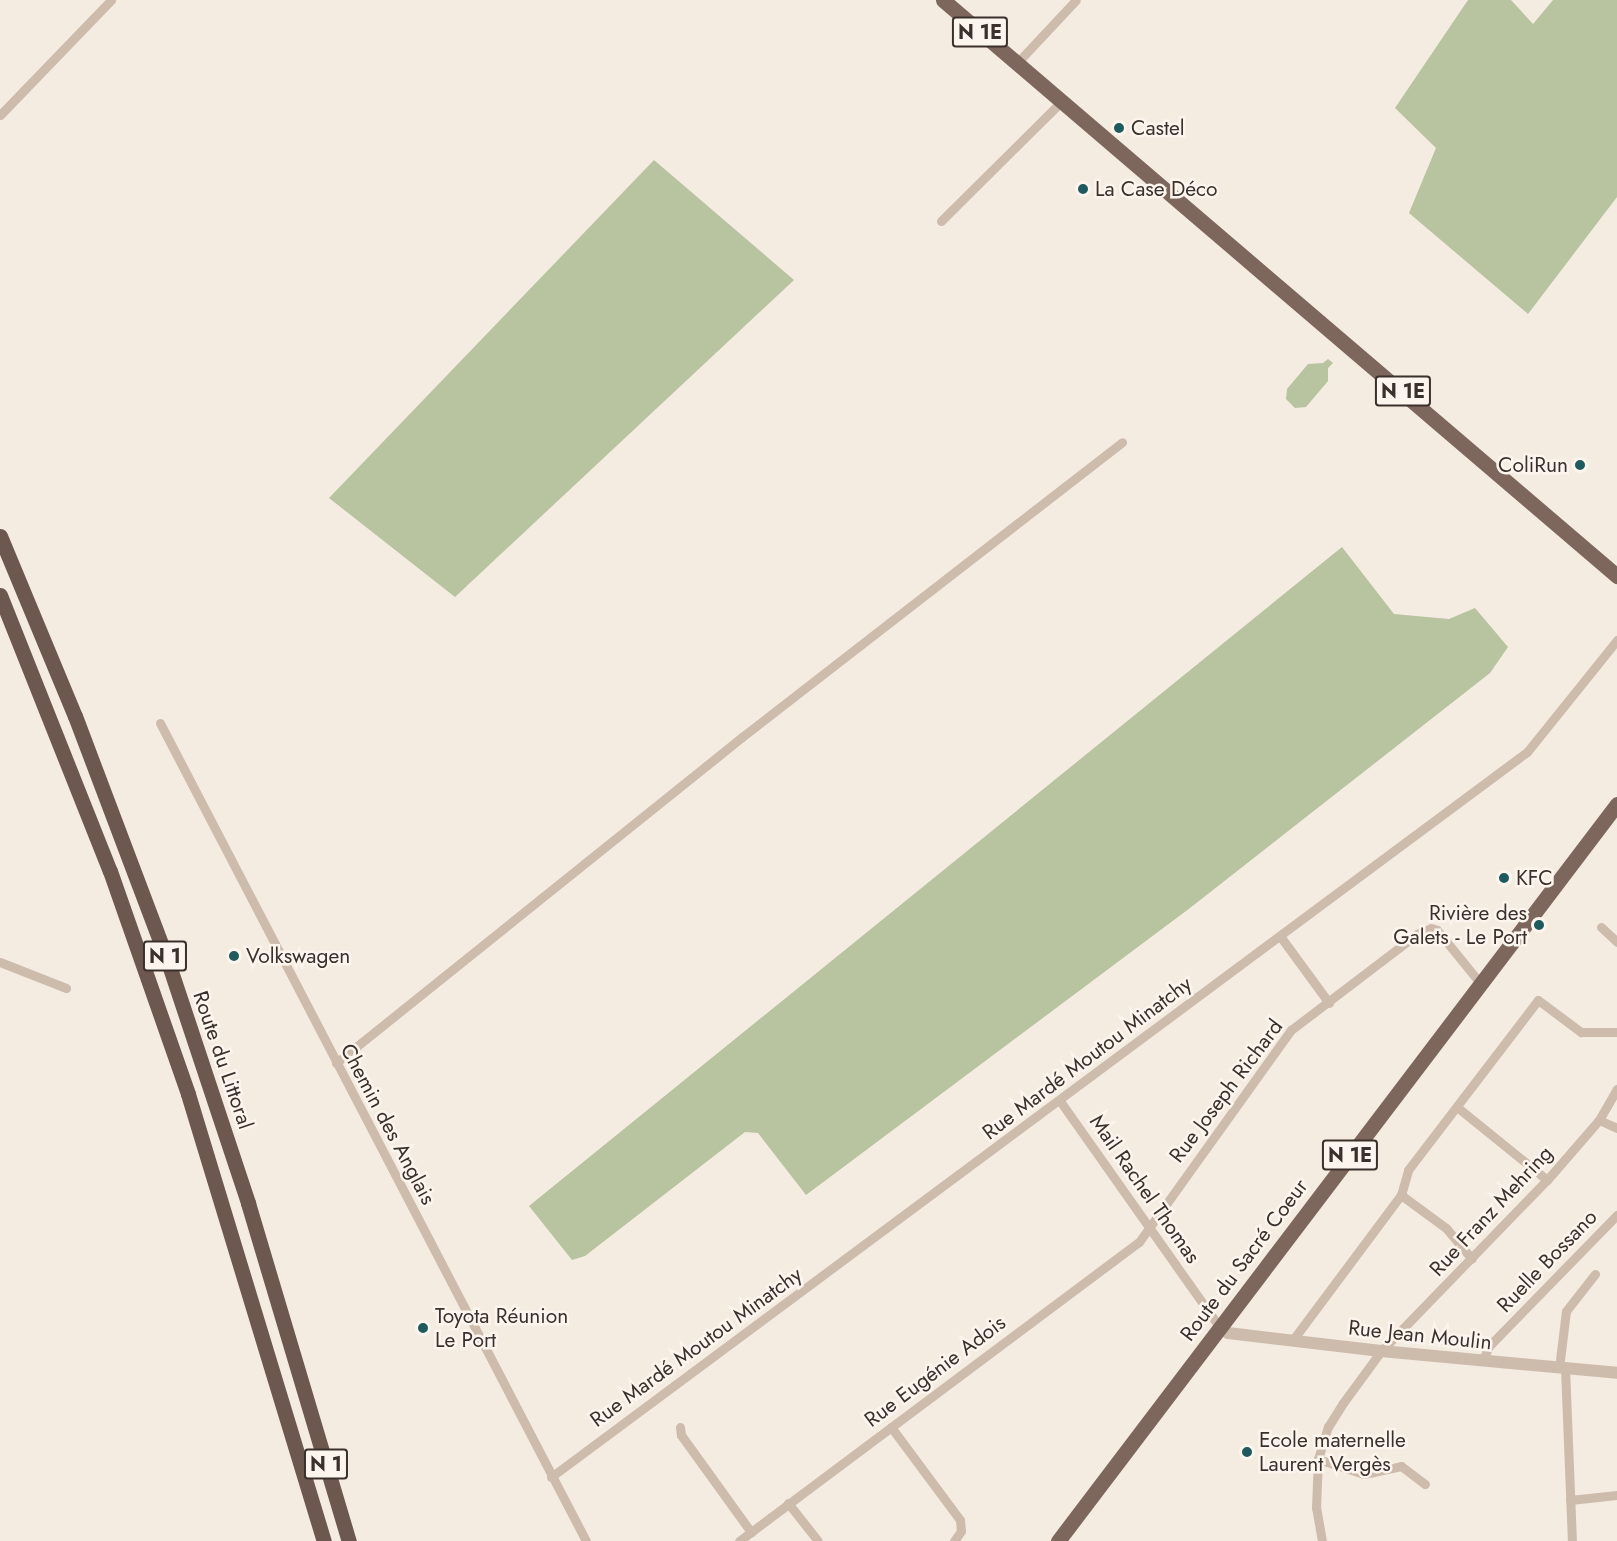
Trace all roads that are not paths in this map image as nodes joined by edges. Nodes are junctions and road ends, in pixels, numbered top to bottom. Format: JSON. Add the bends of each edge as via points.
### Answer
{"nodes":[{"id":1,"x":111,"y":0,"type":"edge"},
{"id":2,"x":944,"y":0,"type":"edge"},
{"id":3,"x":1076,"y":0,"type":"edge"},
{"id":4,"x":1017,"y":63,"type":"junction"},
{"id":5,"x":1062,"y":101,"type":"junction"},
{"id":6,"x":0,"y":115,"type":"edge"},
{"id":7,"x":941,"y":221,"type":"dead end"},
{"id":8,"x":1122,"y":441,"type":"dead end"},
{"id":9,"x":0,"y":536,"type":"edge"},
{"id":10,"x":1617,"y":576,"type":"edge"},
{"id":11,"x":0,"y":595,"type":"edge"},
{"id":12,"x":1617,"y":640,"type":"edge"},
{"id":13,"x":160,"y":723,"type":"dead end"},
{"id":14,"x":1617,"y":804,"type":"edge"},
{"id":15,"x":1601,"y":927,"type":"dead end"},
{"id":16,"x":1280,"y":936,"type":"junction"},
{"id":17,"x":1617,"y":942,"type":"edge"},
{"id":18,"x":0,"y":962,"type":"edge"},
{"id":19,"x":1480,"y":983,"type":"junction"},
{"id":20,"x":66,"y":988,"type":"dead end"},
{"id":21,"x":1329,"y":1003,"type":"junction"},
{"id":22,"x":1617,"y":1032,"type":"edge"},
{"id":23,"x":336,"y":1063,"type":"junction"},
{"id":24,"x":1617,"y":1089,"type":"edge"},
{"id":25,"x":1060,"y":1101,"type":"junction"},
{"id":26,"x":1457,"y":1107,"type":"junction"},
{"id":27,"x":1599,"y":1120,"type":"junction"},
{"id":28,"x":1617,"y":1128,"type":"edge"},
{"id":29,"x":1547,"y":1180,"type":"junction"},
{"id":30,"x":1401,"y":1195,"type":"junction"},
{"id":31,"x":1617,"y":1215,"type":"edge"},
{"id":32,"x":1149,"y":1227,"type":"junction"},
{"id":33,"x":1472,"y":1259,"type":"junction"},
{"id":34,"x":1595,"y":1274,"type":"dead end"},
{"id":35,"x":1220,"y":1328,"type":"junction"},
{"id":36,"x":1292,"y":1341,"type":"junction"},
{"id":37,"x":1382,"y":1351,"type":"junction"},
{"id":38,"x":1483,"y":1361,"type":"junction"},
{"id":39,"x":1562,"y":1368,"type":"junction"},
{"id":40,"x":1617,"y":1373,"type":"edge"},
{"id":41,"x":891,"y":1426,"type":"junction"},
{"id":42,"x":680,"y":1427,"type":"dead end"},
{"id":43,"x":1318,"y":1459,"type":"junction"},
{"id":44,"x":551,"y":1477,"type":"junction"},
{"id":45,"x":1425,"y":1484,"type":"dead end"},
{"id":46,"x":1617,"y":1495,"type":"edge"},
{"id":47,"x":1570,"y":1500,"type":"junction"},
{"id":48,"x":788,"y":1503,"type":"junction"},
{"id":49,"x":751,"y":1532,"type":"junction"},
{"id":50,"x":324,"y":1541,"type":"edge"},
{"id":51,"x":349,"y":1541,"type":"edge"},
{"id":52,"x":586,"y":1541,"type":"edge"},
{"id":53,"x":739,"y":1541,"type":"edge"},
{"id":54,"x":818,"y":1541,"type":"edge"},
{"id":55,"x":954,"y":1541,"type":"edge"},
{"id":56,"x":1058,"y":1541,"type":"edge"},
{"id":57,"x":1322,"y":1541,"type":"edge"},
{"id":58,"x":1572,"y":1541,"type":"edge"}],
"edges":[{"from":1,"to":6,"type":"street"},
{"from":2,"to":4,"type":"main road","number":"N 1E"},
{"from":3,"to":4,"type":"street"},
{"from":4,"to":5,"type":"main road","number":"N 1E"},
{"from":5,"to":7,"type":"street"},
{"from":5,"to":10,"type":"main road","number":"N 1E"},
{"from":8,"to":23,"type":"street","via":[[742,737]]},
{"from":9,"to":51,"type":"highway","name":"Route du Littoral","number":"N 1","via":[[75,716],[168,963],[251,1214]]},
{"from":11,"to":50,"type":"highway","name":"Route du Littoral","number":"N 1","via":[[87,808],[188,1094]]},
{"from":12,"to":16,"type":"street","name":"Rue Mardé Moutou Minatchy","via":[[1527,752]]},
{"from":13,"to":23,"type":"street","name":"Chemin des Anglais"},
{"from":14,"to":19,"type":"main road","name":"Route du Sacré Coeur","number":"N 1E"},
{"from":15,"to":17,"type":"street"},
{"from":16,"to":21,"type":"street"},
{"from":16,"to":25,"type":"street","name":"Rue Mardé Moutou Minatchy"},
{"from":18,"to":20,"type":"street"},
{"from":19,"to":21,"type":"street","name":"Rue Joseph Richard","via":[[1445,938],[1431,928]]},
{"from":19,"to":35,"type":"main road","name":"Route du Sacré Coeur","number":"N 1E"},
{"from":21,"to":32,"type":"street","name":"Rue Joseph Richard","via":[[1291,1030]]},
{"from":22,"to":26,"type":"street","via":[[1581,1032],[1538,1000]]},
{"from":23,"to":44,"type":"street","name":"Chemin des Anglais"},
{"from":24,"to":27,"type":"street","name":"Rue Franz Mehring"},
{"from":25,"to":32,"type":"street","name":"Mail Rachel Thomas"},
{"from":25,"to":44,"type":"street","name":"Rue Mardé Moutou Minatchy"},
{"from":26,"to":29,"type":"street"},
{"from":26,"to":30,"type":"street","via":[[1408,1170]]},
{"from":27,"to":28,"type":"street"},
{"from":27,"to":29,"type":"street","name":"Rue Franz Mehring"},
{"from":29,"to":33,"type":"street","name":"Rue Franz Mehring"},
{"from":30,"to":33,"type":"street","via":[[1446,1228]]},
{"from":30,"to":36,"type":"street"},
{"from":31,"to":38,"type":"street","name":"Ruelle Bossano","via":[[1488,1347]]},
{"from":32,"to":35,"type":"street","name":"Mail Rachel Thomas"},
{"from":32,"to":41,"type":"street","name":"Rue Eugénie Adois","via":[[1139,1242]]},
{"from":33,"to":37,"type":"street","name":"Rue Franz Mehring"},
{"from":34,"to":39,"type":"street","via":[[1566,1311]]},
{"from":35,"to":36,"type":"street","name":"Rue Jean Moulin","via":[[1228,1333]]},
{"from":35,"to":56,"type":"main road","name":"Route du Sacré Coeur","number":"N 1E"},
{"from":36,"to":37,"type":"street","name":"Rue Jean Moulin"},
{"from":37,"to":38,"type":"street","name":"Rue Jean Moulin"},
{"from":37,"to":43,"type":"street","name":"Rue Franz Mehring","via":[[1328,1427]]},
{"from":38,"to":39,"type":"street","name":"Rue Jean Moulin"},
{"from":39,"to":40,"type":"street","name":"Rue Jean Moulin"},
{"from":39,"to":47,"type":"street"},
{"from":41,"to":48,"type":"street","name":"Rue Eugénie Adois"},
{"from":41,"to":55,"type":"street","via":[[960,1520],[961,1531]]},
{"from":42,"to":49,"type":"street","via":[[681,1435]]},
{"from":43,"to":45,"type":"street","via":[[1364,1474],[1401,1466]]},
{"from":43,"to":57,"type":"street","name":"Rue Franz Mehring","via":[[1316,1508]]},
{"from":44,"to":52,"type":"street","name":"Chemin des Anglais"},
{"from":46,"to":47,"type":"street"},
{"from":47,"to":58,"type":"street"},
{"from":48,"to":49,"type":"street","name":"Rue Eugénie Adois"},
{"from":48,"to":54,"type":"street"},
{"from":49,"to":53,"type":"street","name":"Rue Eugénie Adois"}]}
